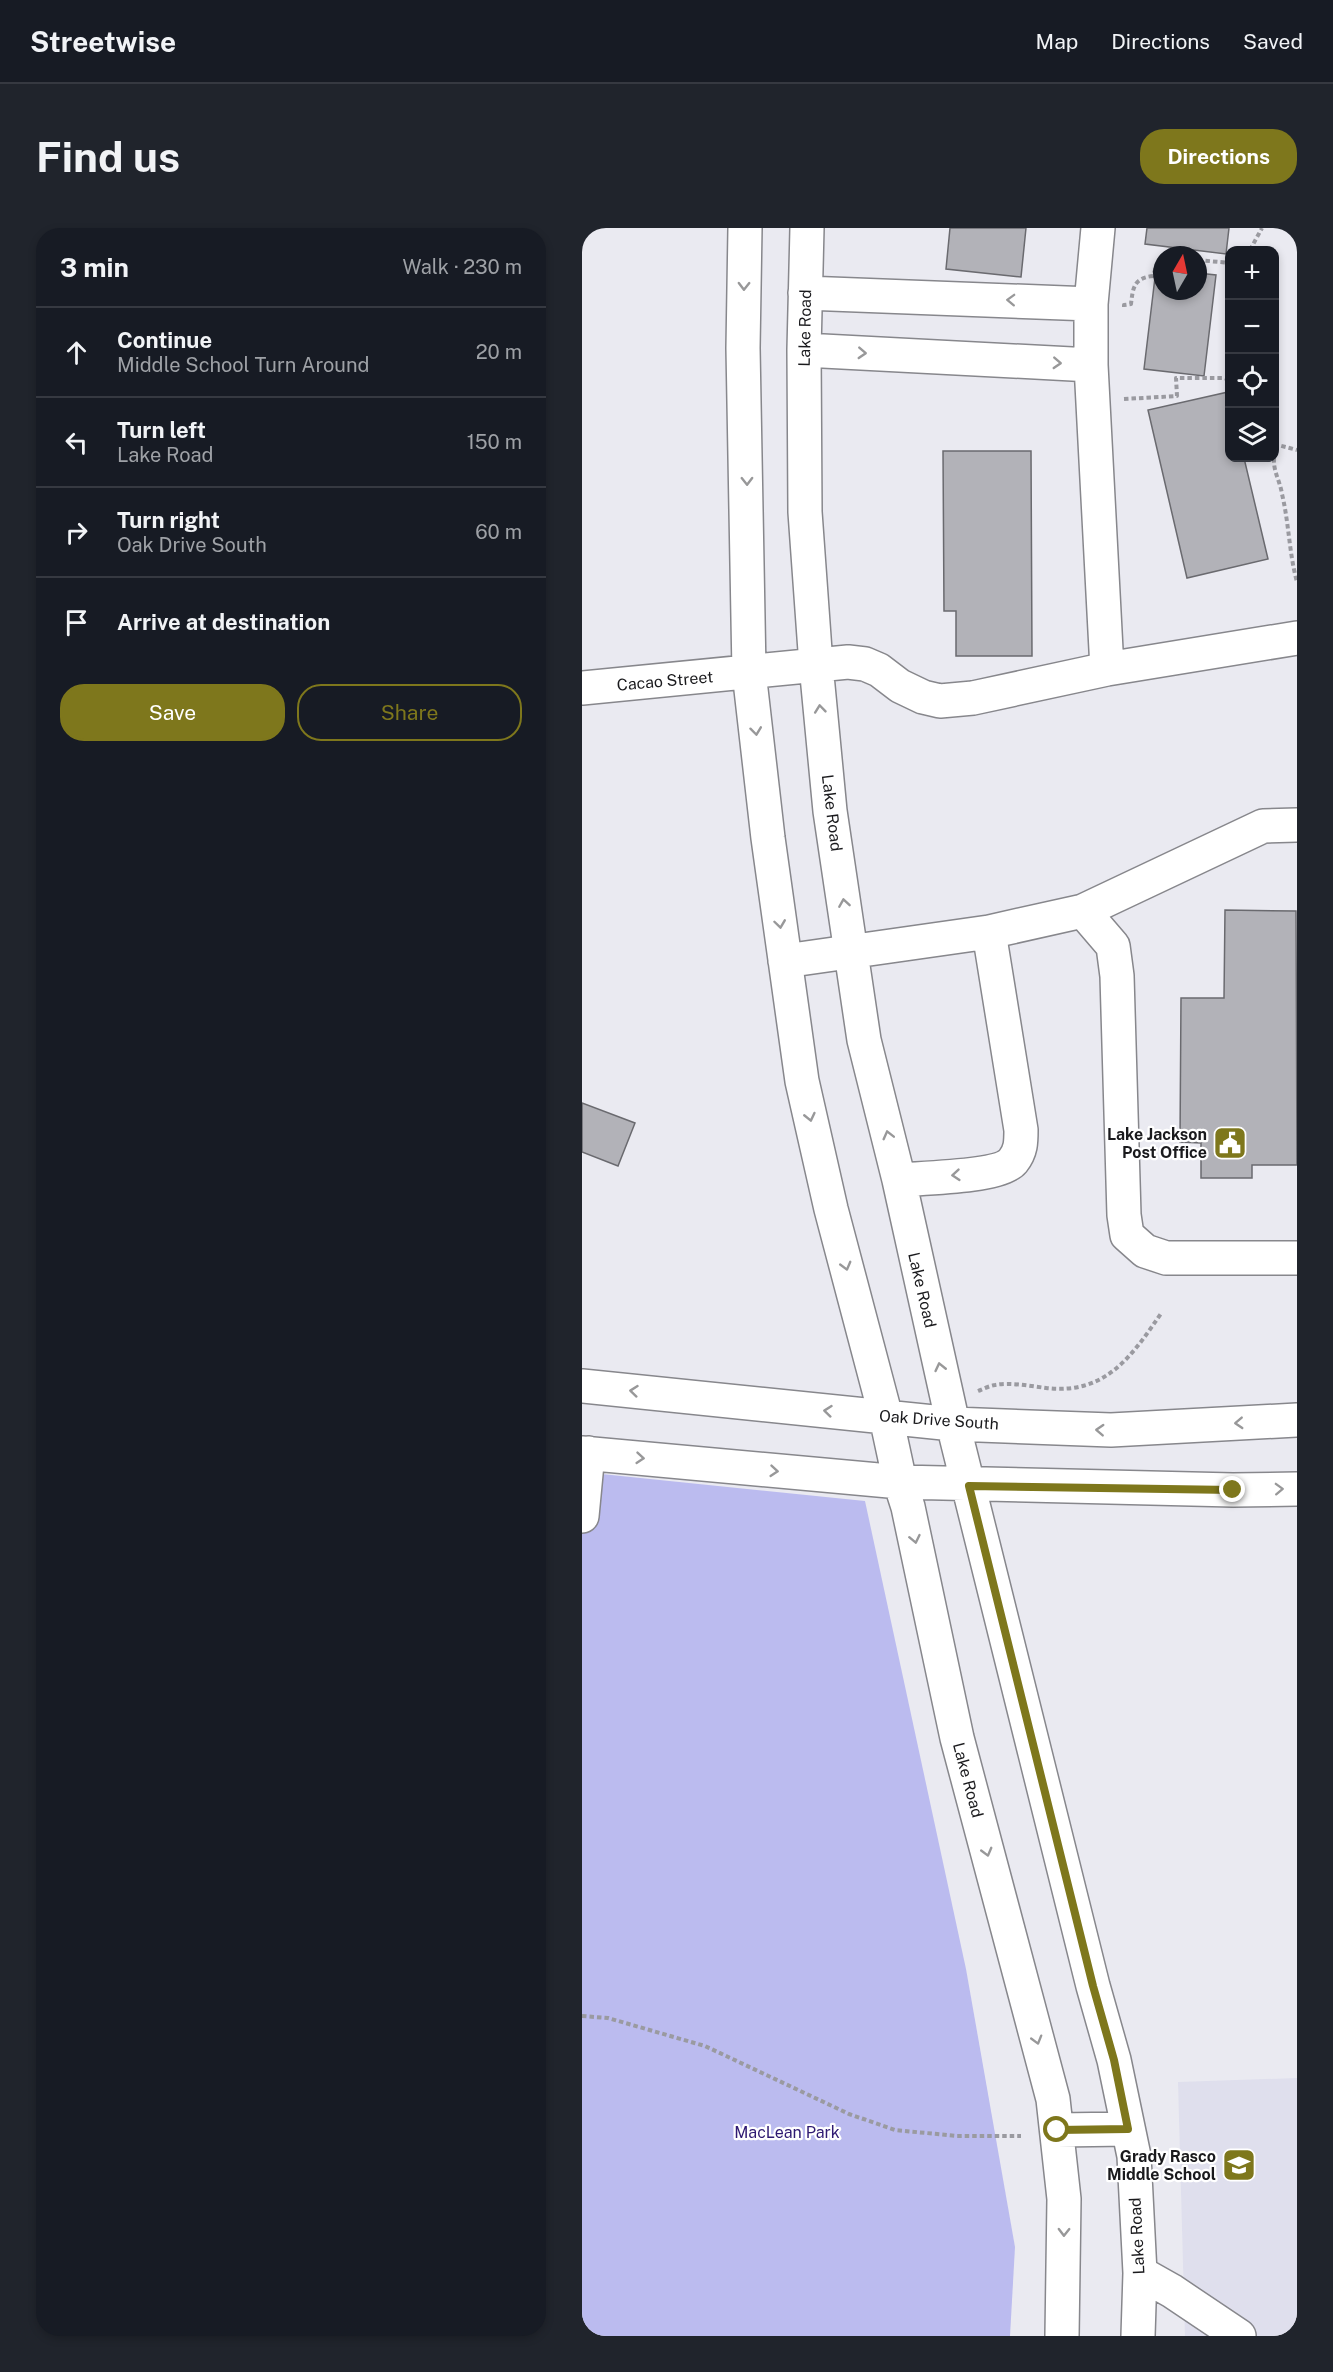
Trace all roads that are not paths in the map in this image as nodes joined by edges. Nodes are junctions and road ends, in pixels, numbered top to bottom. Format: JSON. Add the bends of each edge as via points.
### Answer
{"nodes":[{"id":1,"x":745,"y":228,"type":"edge"},
{"id":2,"x":807,"y":228,"type":"edge"},
{"id":3,"x":1098,"y":228,"type":"edge"},
{"id":4,"x":805,"y":293,"type":"junction"},
{"id":5,"x":1091,"y":304,"type":"junction"},
{"id":6,"x":804,"y":350,"type":"junction"},
{"id":7,"x":1091,"y":365,"type":"junction"},
{"id":8,"x":1297,"y":638,"type":"edge"},
{"id":9,"x":816,"y":665,"type":"junction"},
{"id":10,"x":1107,"y":669,"type":"junction"},
{"id":11,"x":749,"y":672,"type":"junction"},
{"id":12,"x":582,"y":688,"type":"edge"},
{"id":13,"x":1297,"y":825,"type":"edge"},
{"id":14,"x":1083,"y":911,"type":"junction"},
{"id":15,"x":989,"y":932,"type":"junction"},
{"id":16,"x":852,"y":951,"type":"junction"},
{"id":17,"x":785,"y":962,"type":"junction"},
{"id":18,"x":899,"y":1180,"type":"junction"},
{"id":19,"x":1297,"y":1258,"type":"edge"},
{"id":20,"x":582,"y":1386,"type":"edge"},
{"id":21,"x":886,"y":1417,"type":"junction"},
{"id":22,"x":1297,"y":1420,"type":"edge"},
{"id":23,"x":953,"y":1424,"type":"junction"},
{"id":24,"x":585,"y":1453,"type":"edge"},
{"id":25,"x":900,"y":1482,"type":"junction"},
{"id":26,"x":969,"y":1486,"type":"junction"},
{"id":27,"x":1297,"y":1489,"type":"edge"},
{"id":28,"x":582,"y":1516,"type":"edge"},
{"id":29,"x":1128,"y":2129,"type":"junction"},
{"id":30,"x":1057,"y":2130,"type":"junction"},
{"id":31,"x":1140,"y":2273,"type":"junction"},
{"id":32,"x":1062,"y":2336,"type":"edge"},
{"id":33,"x":1138,"y":2336,"type":"edge"},
{"id":34,"x":1239,"y":2336,"type":"edge"}],
"edges":[{"from":1,"to":11,"type":"street","name":"Lake Road","one_way":true,"via":[[743,348]]},
{"from":2,"to":4,"type":"street","name":"Lake Road"},
{"from":3,"to":5,"type":"street"},
{"from":5,"to":4,"type":"street","one_way":true},
{"from":4,"to":6,"type":"street","name":"Lake Road"},
{"from":5,"to":7,"type":"street"},
{"from":6,"to":7,"type":"street","one_way":true},
{"from":6,"to":9,"type":"street","name":"Lake Road","via":[[805,512]]},
{"from":7,"to":10,"type":"street"},
{"from":8,"to":10,"type":"street","name":"Cacao Street"},
{"from":9,"to":10,"type":"street","name":"Cacao Street","via":[[865,664],[923,698],[940,701],[973,698]]},
{"from":9,"to":11,"type":"street","name":"Cacao Street"},
{"from":16,"to":9,"type":"street","name":"Lake Road","one_way":true,"via":[[830,811]]},
{"from":11,"to":12,"type":"street","name":"Cacao Street"},
{"from":11,"to":17,"type":"street","name":"Lake Road","one_way":true},
{"from":13,"to":14,"type":"street","via":[[1263,826]]},
{"from":14,"to":15,"type":"street"},
{"from":14,"to":19,"type":"street","via":[[1113,946],[1127,1235],[1145,1251],[1166,1258]]},
{"from":15,"to":16,"type":"street"},
{"from":15,"to":18,"type":"street","one_way":true,"via":[[1022,1130],[1021,1147],[1012,1163],[986,1173]]},
{"from":16,"to":17,"type":"street"},
{"from":18,"to":16,"type":"street","name":"Lake Road","one_way":true,"via":[[864,1040]]},
{"from":17,"to":21,"type":"street","name":"Lake Road","one_way":true,"via":[[802,1081]]},
{"from":23,"to":18,"type":"street","name":"Lake Road","one_way":true},
{"from":21,"to":20,"type":"street","name":"Oak Drive South","one_way":true},
{"from":21,"to":23,"type":"street","name":"Oak Drive South"},
{"from":21,"to":25,"type":"street","name":"Lake Road"},
{"from":22,"to":23,"type":"street","name":"Oak Drive South","one_way":true,"via":[[1111,1430]]},
{"from":23,"to":26,"type":"street","name":"Lake Road"},
{"from":24,"to":25,"type":"street","one_way":true},
{"from":24,"to":28,"type":"street"},
{"from":25,"to":26,"type":"street"},
{"from":25,"to":30,"type":"street","name":"Lake Road","one_way":true,"via":[[957,1738],[1053,2099]]},
{"from":26,"to":27,"type":"street","one_way":true},
{"from":26,"to":29,"type":"street","name":"Lake Road"},
{"from":29,"to":30,"type":"street"},
{"from":29,"to":31,"type":"street","name":"Lake Road","via":[[1134,2156]]},
{"from":30,"to":32,"type":"street","name":"Lake Road","one_way":true,"via":[[1064,2199]]},
{"from":31,"to":33,"type":"street","name":"Lake Road"},
{"from":31,"to":34,"type":"street"}]}
